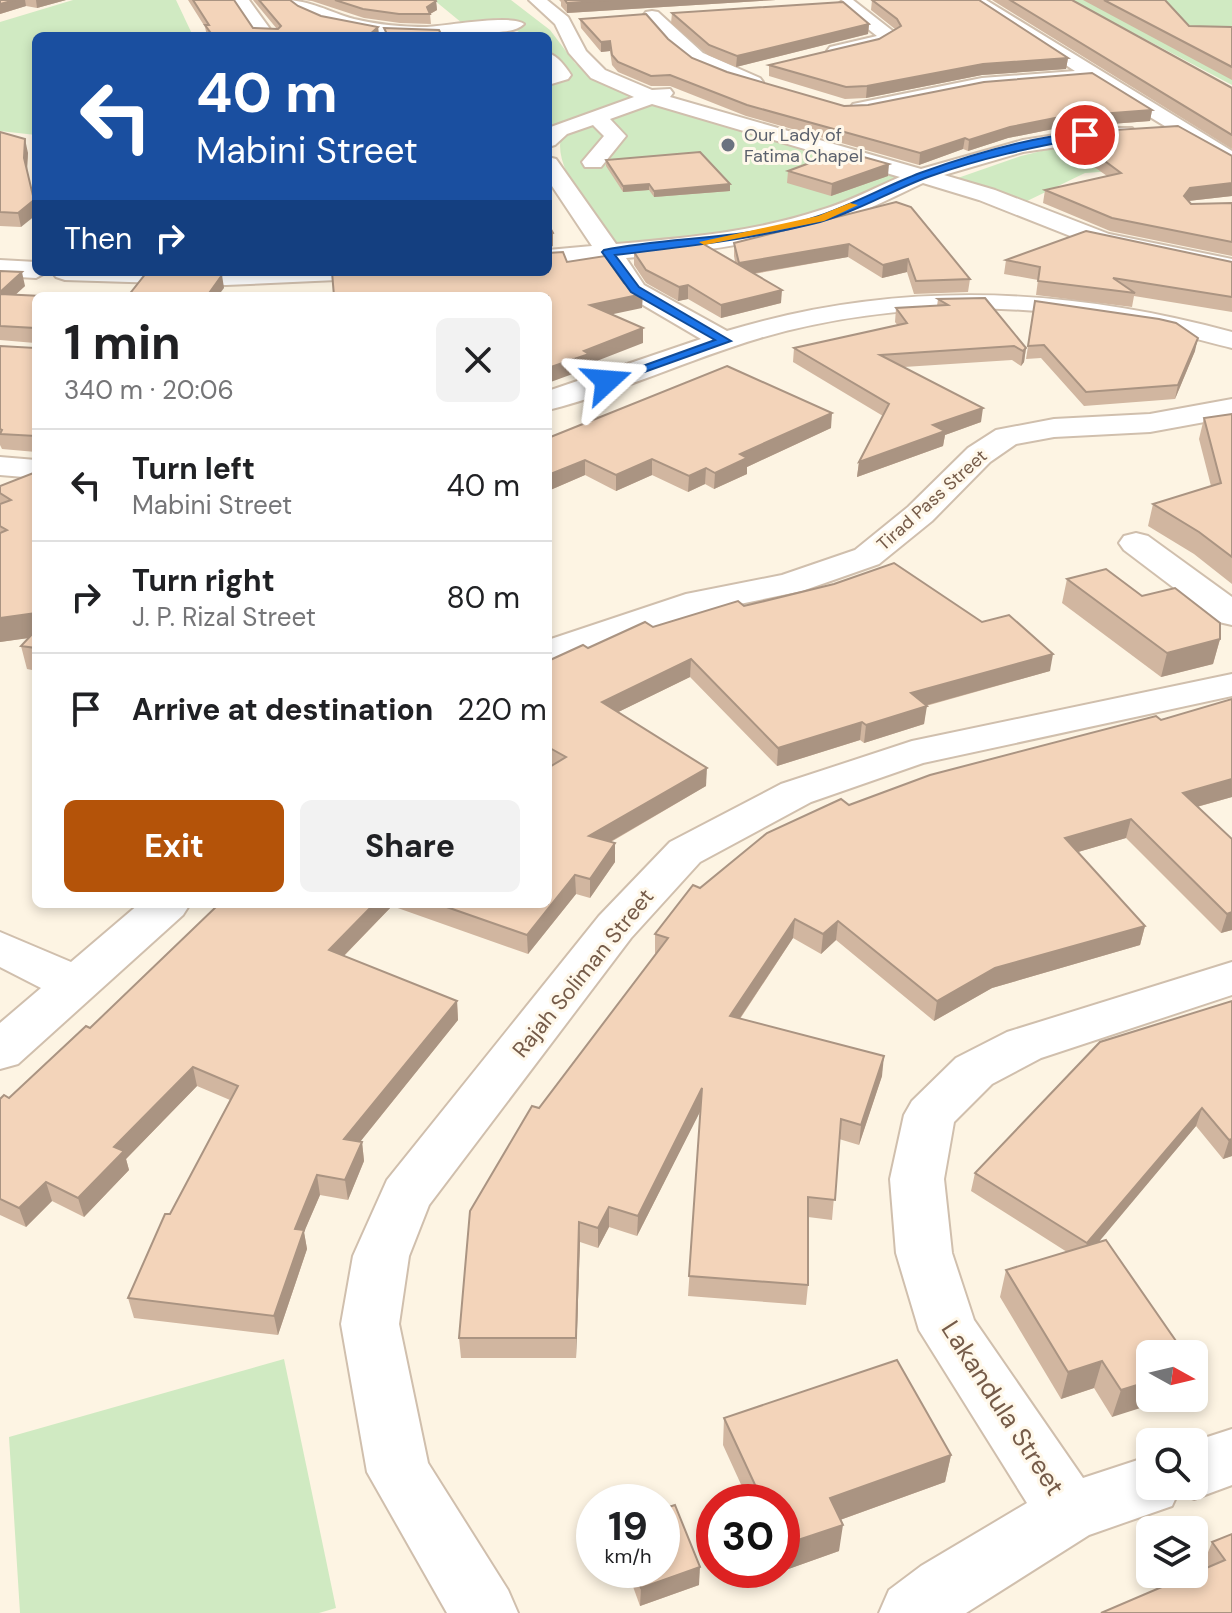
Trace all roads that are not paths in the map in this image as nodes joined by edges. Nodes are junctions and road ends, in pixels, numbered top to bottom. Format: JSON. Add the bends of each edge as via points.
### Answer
{"nodes":[{"id":1,"x":241,"y":0,"type":"edge"},
{"id":2,"x":292,"y":0,"type":"edge"},
{"id":3,"x":974,"y":0,"type":"edge"},
{"id":4,"x":878,"y":2,"type":"edge"},
{"id":5,"x":462,"y":11,"type":"dead end"},
{"id":6,"x":557,"y":13,"type":"edge"},
{"id":7,"x":682,"y":14,"type":"edge"},
{"id":8,"x":515,"y":24,"type":"junction"},
{"id":9,"x":263,"y":32,"type":"edge"},
{"id":10,"x":524,"y":32,"type":"edge"},
{"id":11,"x":817,"y":56,"type":"edge"},
{"id":12,"x":552,"y":64,"type":"edge"},
{"id":13,"x":763,"y":69,"type":"edge"},
{"id":14,"x":1096,"y":75,"type":"junction"},
{"id":15,"x":734,"y":76,"type":"junction"},
{"id":16,"x":552,"y":78,"type":"edge"},
{"id":17,"x":775,"y":88,"type":"edge"},
{"id":18,"x":653,"y":98,"type":"junction"},
{"id":19,"x":844,"y":108,"type":"edge"},
{"id":20,"x":597,"y":117,"type":"junction"},
{"id":21,"x":1181,"y":128,"type":"junction"},
{"id":22,"x":552,"y":135,"type":"edge"},
{"id":23,"x":1232,"y":160,"type":"edge"},
{"id":24,"x":593,"y":162,"type":"dead end"},
{"id":25,"x":552,"y":170,"type":"edge"},
{"id":26,"x":923,"y":176,"type":"junction"},
{"id":27,"x":607,"y":252,"type":"junction"},
{"id":28,"x":552,"y":257,"type":"edge"},
{"id":29,"x":1232,"y":267,"type":"edge"},
{"id":30,"x":0,"y":268,"type":"edge"},
{"id":31,"x":32,"y":270,"type":"edge"},
{"id":32,"x":194,"y":276,"type":"edge"},
{"id":33,"x":248,"y":276,"type":"edge"},
{"id":34,"x":1232,"y":340,"type":"edge"},
{"id":35,"x":725,"y":341,"type":"junction"},
{"id":36,"x":552,"y":400,"type":"edge"},
{"id":37,"x":1232,"y":408,"type":"edge"},
{"id":38,"x":0,"y":466,"type":"edge"},
{"id":39,"x":32,"y":469,"type":"edge"},
{"id":40,"x":1136,"y":543,"type":"dead end"},
{"id":41,"x":1232,"y":614,"type":"edge"},
{"id":42,"x":552,"y":651,"type":"edge"},
{"id":43,"x":1232,"y":685,"type":"edge"},
{"id":44,"x":162,"y":908,"type":"edge"},
{"id":45,"x":0,"y":948,"type":"edge"},
{"id":46,"x":1232,"y":978,"type":"edge"},
{"id":47,"x":75,"y":984,"type":"junction"},
{"id":48,"x":0,"y":1051,"type":"edge"},
{"id":49,"x":1232,"y":1457,"type":"edge"},
{"id":50,"x":1208,"y":1465,"type":"edge"},
{"id":51,"x":1136,"y":1490,"type":"edge"},
{"id":52,"x":1070,"y":1512,"type":"junction"},
{"id":53,"x":484,"y":1613,"type":"edge"},
{"id":54,"x":913,"y":1613,"type":"edge"}],
"edges":[{"from":1,"to":9,"type":"street"},
{"from":2,"to":8,"type":"street","via":[[330,19],[384,32]]},
{"from":3,"to":14,"type":"street"},
{"from":4,"to":11,"type":"street","via":[[840,4],[888,36]]},
{"from":5,"to":8,"type":"street","via":[[500,10]]},
{"from":6,"to":18,"type":"street","via":[[578,53],[598,74]]},
{"from":7,"to":15,"type":"street","via":[[644,16],[700,62]]},
{"from":8,"to":10,"type":"street"},
{"from":12,"to":16,"type":"street","via":[[561,75]]},
{"from":13,"to":15,"type":"street"},
{"from":14,"to":19,"type":"street","via":[[982,84]]},
{"from":14,"to":21,"type":"street"},
{"from":15,"to":17,"type":"street"},
{"from":15,"to":18,"type":"street"},
{"from":18,"to":20,"type":"street"},
{"from":18,"to":26,"type":"street"},
{"from":20,"to":22,"type":"street"},
{"from":20,"to":24,"type":"street","via":[[615,136]]},
{"from":21,"to":23,"type":"street"},
{"from":21,"to":26,"type":"street","via":[[1059,137]]},
{"from":25,"to":27,"type":"street"},
{"from":26,"to":27,"type":"street","via":[[821,219],[724,239]]},
{"from":26,"to":29,"type":"street","via":[[1102,240]]},
{"from":27,"to":28,"type":"street"},
{"from":27,"to":35,"type":"street","via":[[635,290]]},
{"from":30,"to":31,"type":"street"},
{"from":32,"to":33,"type":"street"},
{"from":34,"to":35,"type":"street","via":[[1143,316],[996,300],[867,307]]},
{"from":35,"to":36,"type":"street"},
{"from":37,"to":42,"type":"street","name":"Tirad Pass Street","via":[[1150,423],[1007,436],[867,557],[790,584],[699,602]]},
{"from":38,"to":39,"type":"street"},
{"from":40,"to":41,"type":"street"},
{"from":43,"to":53,"type":"street","name":"Rajah Soliman Street","via":[[912,753],[796,793],[685,852],[615,927],[406,1195],[381,1256],[370,1324],[398,1472]]},
{"from":44,"to":47,"type":"street"},
{"from":45,"to":47,"type":"street"},
{"from":46,"to":52,"type":"street","name":"Lakandula Street","via":[[1024,1045],[974,1071],[930,1115],[917,1179],[924,1253],[948,1330]]},
{"from":47,"to":48,"type":"street"},
{"from":49,"to":50,"type":"street"},
{"from":51,"to":52,"type":"street"},
{"from":52,"to":54,"type":"street"}]}
